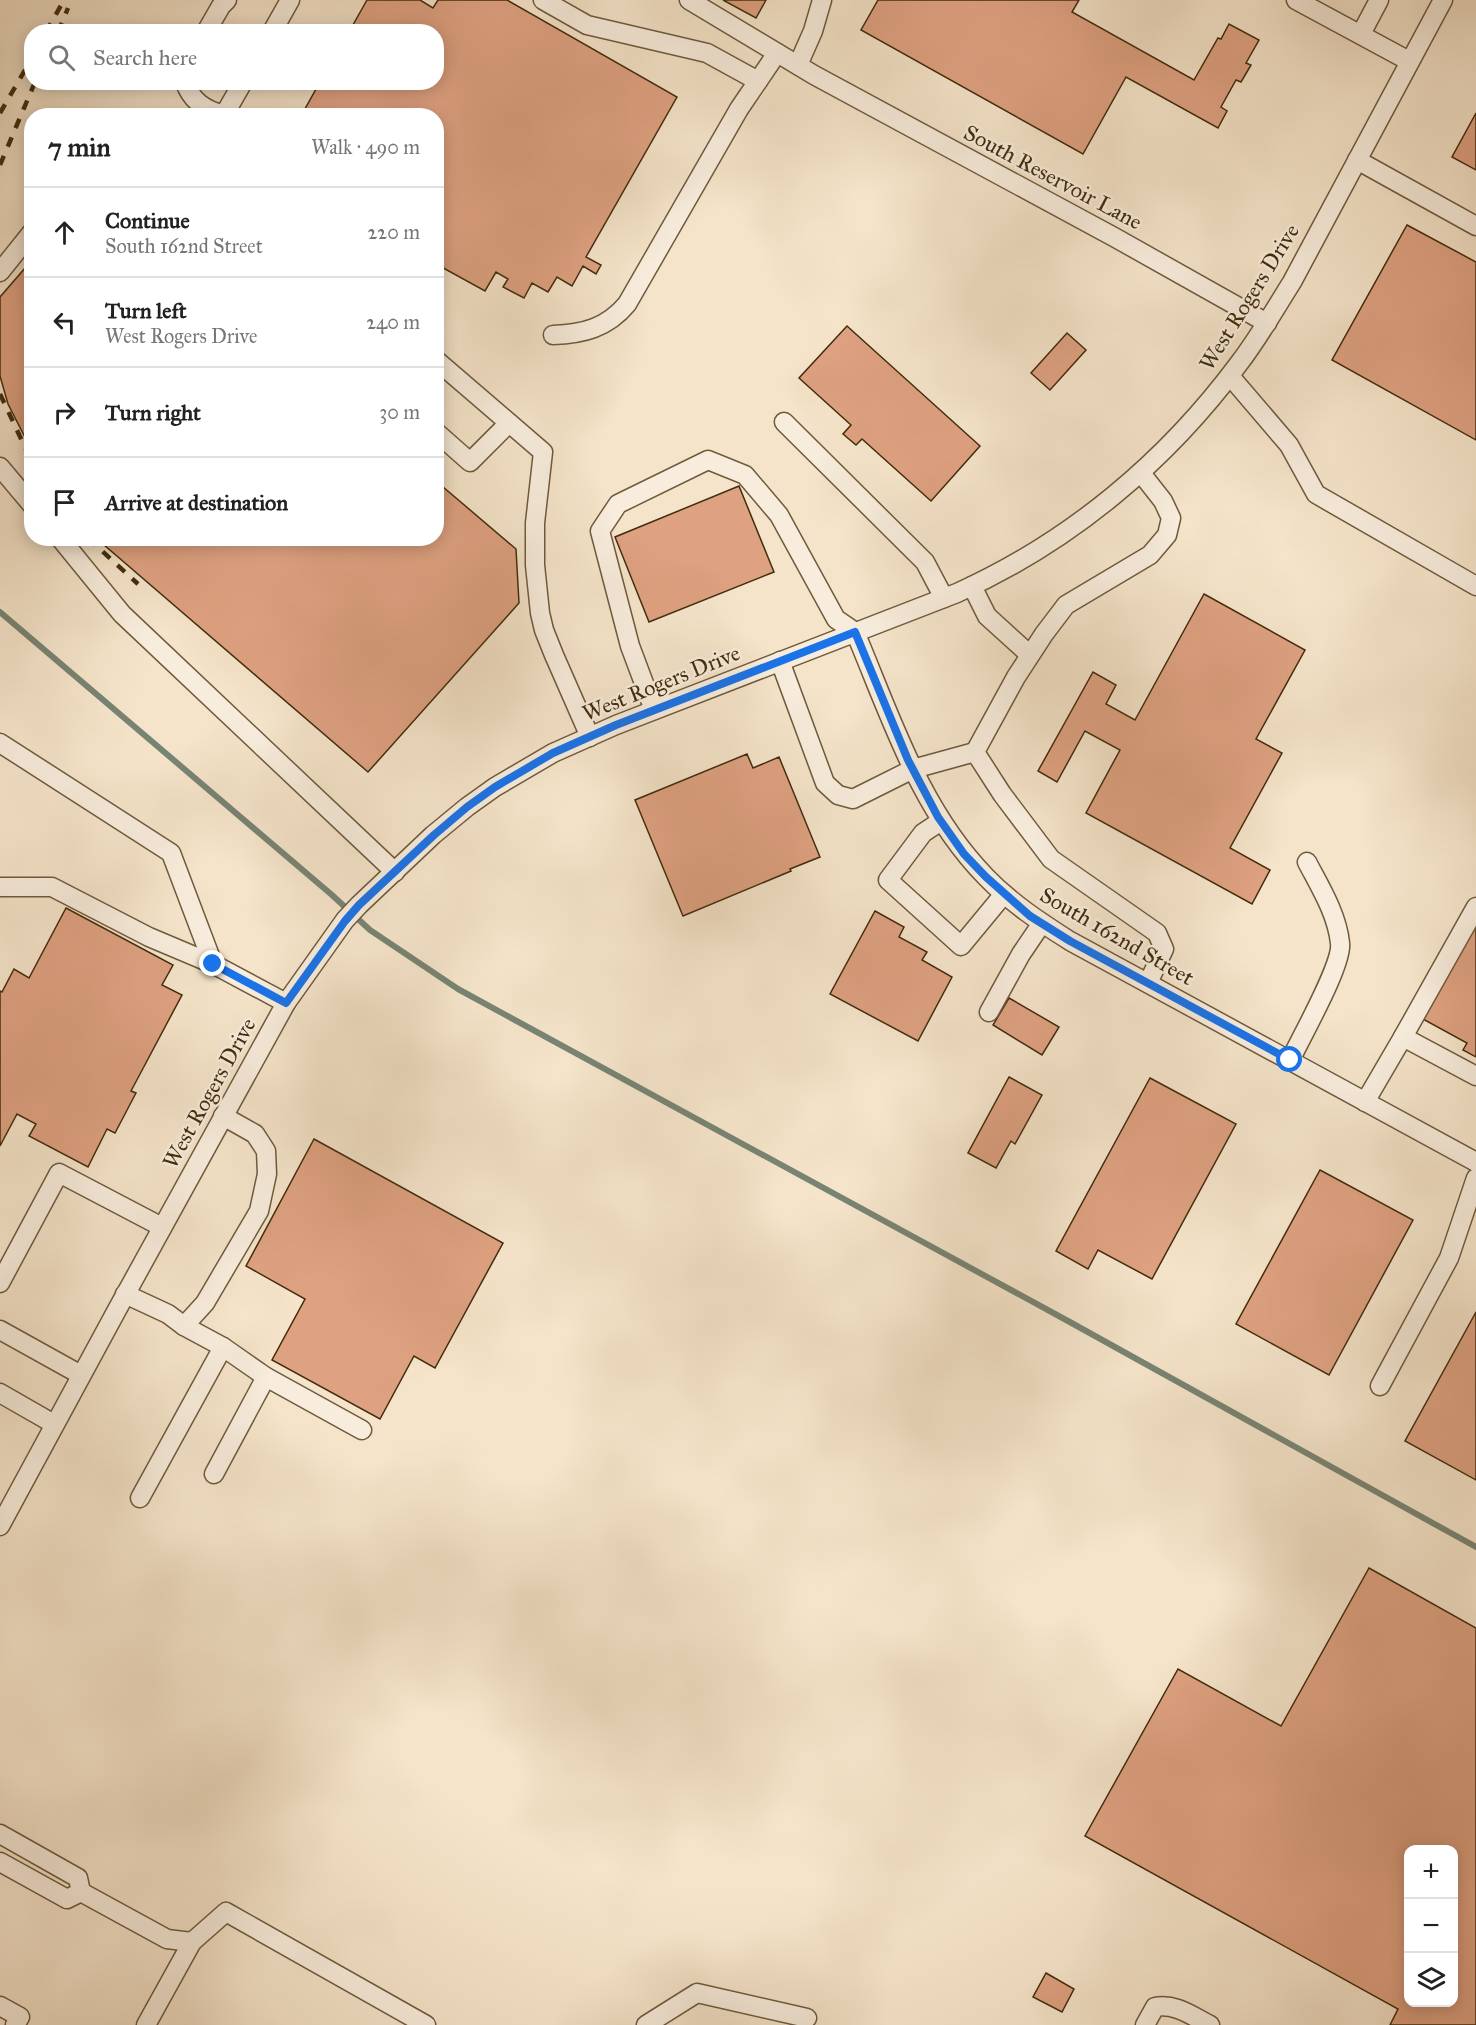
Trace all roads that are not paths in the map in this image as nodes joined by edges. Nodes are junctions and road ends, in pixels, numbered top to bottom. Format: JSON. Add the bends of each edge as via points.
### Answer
{"nodes":[{"id":1,"x":227,"y":0,"type":"edge"},
{"id":2,"x":290,"y":0,"type":"edge"},
{"id":3,"x":543,"y":0,"type":"edge"},
{"id":4,"x":689,"y":0,"type":"edge"},
{"id":5,"x":822,"y":0,"type":"edge"},
{"id":6,"x":1296,"y":0,"type":"edge"},
{"id":7,"x":1379,"y":0,"type":"edge"},
{"id":8,"x":1443,"y":0,"type":"edge"},
{"id":9,"x":211,"y":24,"type":"edge"},
{"id":10,"x":276,"y":24,"type":"edge"},
{"id":11,"x":1361,"y":34,"type":"junction"},
{"id":12,"x":777,"y":53,"type":"junction"},
{"id":13,"x":1409,"y":62,"type":"junction"},
{"id":14,"x":798,"y":65,"type":"junction"},
{"id":15,"x":758,"y":81,"type":"junction"},
{"id":16,"x":188,"y":90,"type":"edge"},
{"id":17,"x":238,"y":90,"type":"edge"},
{"id":18,"x":207,"y":108,"type":"edge"},
{"id":19,"x":228,"y":108,"type":"edge"},
{"id":20,"x":1357,"y":160,"type":"junction"},
{"id":21,"x":1476,"y":226,"type":"edge"},
{"id":22,"x":24,"y":242,"type":"edge"},
{"id":23,"x":0,"y":272,"type":"edge"},
{"id":24,"x":1267,"y":323,"type":"junction"},
{"id":25,"x":553,"y":335,"type":"dead end"},
{"id":26,"x":444,"y":367,"type":"edge"},
{"id":27,"x":1230,"y":376,"type":"junction"},
{"id":28,"x":783,"y":422,"type":"dead end"},
{"id":29,"x":509,"y":423,"type":"junction"},
{"id":30,"x":444,"y":439,"type":"edge"},
{"id":31,"x":0,"y":467,"type":"edge"},
{"id":32,"x":1141,"y":473,"type":"junction"},
{"id":33,"x":24,"y":496,"type":"edge"},
{"id":34,"x":67,"y":546,"type":"edge"},
{"id":35,"x":972,"y":586,"type":"junction"},
{"id":36,"x":1476,"y":586,"type":"edge"},
{"id":37,"x":944,"y":598,"type":"junction"},
{"id":38,"x":855,"y":632,"type":"junction"},
{"id":39,"x":1030,"y":655,"type":"junction"},
{"id":40,"x":780,"y":661,"type":"junction"},
{"id":41,"x":654,"y":710,"type":"junction"},
{"id":42,"x":590,"y":737,"type":"junction"},
{"id":43,"x":0,"y":743,"type":"edge"},
{"id":44,"x":975,"y":752,"type":"junction"},
{"id":45,"x":913,"y":769,"type":"junction"},
{"id":46,"x":941,"y":821,"type":"junction"},
{"id":47,"x":1307,"y":862,"type":"dead end"},
{"id":48,"x":395,"y":872,"type":"junction"},
{"id":49,"x":0,"y":887,"type":"edge"},
{"id":50,"x":1004,"y":894,"type":"junction"},
{"id":51,"x":1476,"y":907,"type":"edge"},
{"id":52,"x":1041,"y":922,"type":"junction"},
{"id":53,"x":213,"y":964,"type":"junction"},
{"id":54,"x":1148,"y":983,"type":"junction"},
{"id":55,"x":286,"y":1003,"type":"junction"},
{"id":56,"x":989,"y":1012,"type":"dead end"},
{"id":57,"x":1402,"y":1037,"type":"junction"},
{"id":58,"x":1290,"y":1060,"type":"junction"},
{"id":59,"x":1476,"y":1076,"type":"edge"},
{"id":60,"x":1365,"y":1102,"type":"junction"},
{"id":61,"x":223,"y":1116,"type":"junction"},
{"id":62,"x":1476,"y":1162,"type":"edge"},
{"id":63,"x":1476,"y":1178,"type":"edge"},
{"id":64,"x":162,"y":1227,"type":"junction"},
{"id":65,"x":0,"y":1283,"type":"edge"},
{"id":66,"x":125,"y":1294,"type":"junction"},
{"id":67,"x":184,"y":1326,"type":"junction"},
{"id":68,"x":0,"y":1330,"type":"edge"},
{"id":69,"x":223,"y":1347,"type":"junction"},
{"id":70,"x":81,"y":1375,"type":"junction"},
{"id":71,"x":266,"y":1377,"type":"junction"},
{"id":72,"x":1380,"y":1386,"type":"dead end"},
{"id":73,"x":0,"y":1393,"type":"edge"},
{"id":74,"x":54,"y":1424,"type":"junction"},
{"id":75,"x":362,"y":1430,"type":"dead end"},
{"id":76,"x":214,"y":1474,"type":"dead end"},
{"id":77,"x":140,"y":1498,"type":"dead end"},
{"id":78,"x":0,"y":1526,"type":"edge"},
{"id":79,"x":0,"y":1834,"type":"edge"},
{"id":80,"x":0,"y":1862,"type":"edge"},
{"id":81,"x":81,"y":1892,"type":"junction"},
{"id":82,"x":192,"y":1942,"type":"junction"},
{"id":83,"x":0,"y":2006,"type":"edge"},
{"id":84,"x":807,"y":2018,"type":"dead end"},
{"id":85,"x":15,"y":2025,"type":"edge"},
{"id":86,"x":146,"y":2025,"type":"edge"},
{"id":87,"x":426,"y":2025,"type":"edge"},
{"id":88,"x":646,"y":2025,"type":"edge"},
{"id":89,"x":1145,"y":2025,"type":"edge"},
{"id":90,"x":1210,"y":2025,"type":"edge"}],
"edges":[{"from":1,"to":9,"type":"street"},
{"from":2,"to":10,"type":"street"},
{"from":3,"to":15,"type":"street","via":[[587,25],[707,53]]},
{"from":4,"to":12,"type":"street","name":"South Reservoir Lane"},
{"from":5,"to":14,"type":"street"},
{"from":6,"to":11,"type":"street"},
{"from":7,"to":11,"type":"street"},
{"from":8,"to":13,"type":"street","name":"West Rogers Drive"},
{"from":11,"to":13,"type":"street"},
{"from":12,"to":14,"type":"street","name":"South Reservoir Lane"},
{"from":12,"to":15,"type":"street"},
{"from":13,"to":20,"type":"street","name":"West Rogers Drive"},
{"from":14,"to":24,"type":"street","name":"South Reservoir Lane"},
{"from":15,"to":25,"type":"street","via":[[738,109],[627,304],[617,316],[586,332]]},
{"from":16,"to":18,"type":"street"},
{"from":17,"to":19,"type":"street"},
{"from":20,"to":21,"type":"street"},
{"from":20,"to":24,"type":"street","name":"West Rogers Drive"},
{"from":22,"to":23,"type":"street"},
{"from":24,"to":27,"type":"street","name":"West Rogers Drive"},
{"from":26,"to":29,"type":"street"},
{"from":27,"to":32,"type":"street","name":"West Rogers Drive"},
{"from":27,"to":36,"type":"street","via":[[1289,445],[1316,494]]},
{"from":28,"to":37,"type":"street","via":[[926,562]]},
{"from":29,"to":30,"type":"street","via":[[470,462]]},
{"from":29,"to":42,"type":"street","via":[[543,452],[535,522],[540,613]]},
{"from":31,"to":33,"type":"street"},
{"from":32,"to":35,"type":"street","name":"West Rogers Drive","via":[[1082,521]]},
{"from":32,"to":39,"type":"street","via":[[1171,518],[1167,536],[1150,555],[1066,604]]},
{"from":34,"to":48,"type":"street","via":[[122,614]]},
{"from":35,"to":37,"type":"street","name":"West Rogers Drive"},
{"from":35,"to":39,"type":"street","via":[[987,616]]},
{"from":37,"to":38,"type":"street","name":"West Rogers Drive"},
{"from":38,"to":40,"type":"street","name":"West Rogers Drive"},
{"from":38,"to":41,"type":"street","via":[[836,619],[779,515],[745,475],[708,460],[618,504],[600,531],[630,646]]},
{"from":38,"to":45,"type":"street","name":"South 162nd Street"},
{"from":39,"to":44,"type":"street"},
{"from":40,"to":41,"type":"street","name":"West Rogers Drive"},
{"from":40,"to":45,"type":"street","via":[[825,783],[838,795],[854,799]]},
{"from":41,"to":42,"type":"street","name":"West Rogers Drive"},
{"from":42,"to":48,"type":"street","name":"West Rogers Drive","via":[[553,753],[495,787],[442,828]]},
{"from":43,"to":53,"type":"street","via":[[171,853]]},
{"from":44,"to":45,"type":"street"},
{"from":44,"to":54,"type":"street","via":[[1051,859],[1157,933],[1164,948]]},
{"from":45,"to":46,"type":"street","name":"South 162nd Street"},
{"from":46,"to":50,"type":"street","name":"South 162nd Street","via":[[964,854]]},
{"from":46,"to":50,"type":"street","via":[[923,833],[888,880],[961,946]]},
{"from":47,"to":58,"type":"street","via":[[1329,905],[1341,944],[1336,967]]},
{"from":48,"to":55,"type":"street","name":"West Rogers Drive","via":[[345,921]]},
{"from":49,"to":53,"type":"street","via":[[52,887],[149,937]]},
{"from":50,"to":52,"type":"street","name":"South 162nd Street"},
{"from":51,"to":57,"type":"street"},
{"from":52,"to":54,"type":"street","name":"South 162nd Street"},
{"from":52,"to":56,"type":"street"},
{"from":53,"to":55,"type":"street"},
{"from":54,"to":58,"type":"street","name":"South 162nd Street"},
{"from":55,"to":61,"type":"street","name":"West Rogers Drive"},
{"from":57,"to":59,"type":"street"},
{"from":57,"to":60,"type":"street"},
{"from":58,"to":60,"type":"street","name":"South 162nd Street"},
{"from":60,"to":62,"type":"street","name":"South 162nd Street"},
{"from":61,"to":64,"type":"street","name":"West Rogers Drive"},
{"from":61,"to":67,"type":"street","via":[[255,1134],[266,1151],[267,1174],[259,1211],[205,1303]]},
{"from":63,"to":72,"type":"street","via":[[1449,1258]]},
{"from":64,"to":65,"type":"street","via":[[59,1173]]},
{"from":64,"to":66,"type":"street","name":"West Rogers Drive"},
{"from":66,"to":67,"type":"street"},
{"from":66,"to":70,"type":"street","name":"West Rogers Drive"},
{"from":67,"to":69,"type":"street"},
{"from":68,"to":70,"type":"street"},
{"from":69,"to":71,"type":"street"},
{"from":69,"to":77,"type":"street"},
{"from":70,"to":74,"type":"street","name":"West Rogers Drive"},
{"from":71,"to":75,"type":"street"},
{"from":71,"to":76,"type":"street"},
{"from":73,"to":74,"type":"street"},
{"from":74,"to":78,"type":"street","name":"West Rogers Drive"},
{"from":79,"to":81,"type":"street","via":[[78,1878]]},
{"from":80,"to":81,"type":"street","via":[[68,1899]]},
{"from":81,"to":82,"type":"street","via":[[168,1939]]},
{"from":82,"to":86,"type":"street"},
{"from":82,"to":87,"type":"street","via":[[226,1912]]},
{"from":83,"to":85,"type":"street","via":[[20,2017]]},
{"from":84,"to":88,"type":"street","via":[[697,1994]]},
{"from":89,"to":90,"type":"street","via":[[1155,2007],[1166,2005]]}]}
